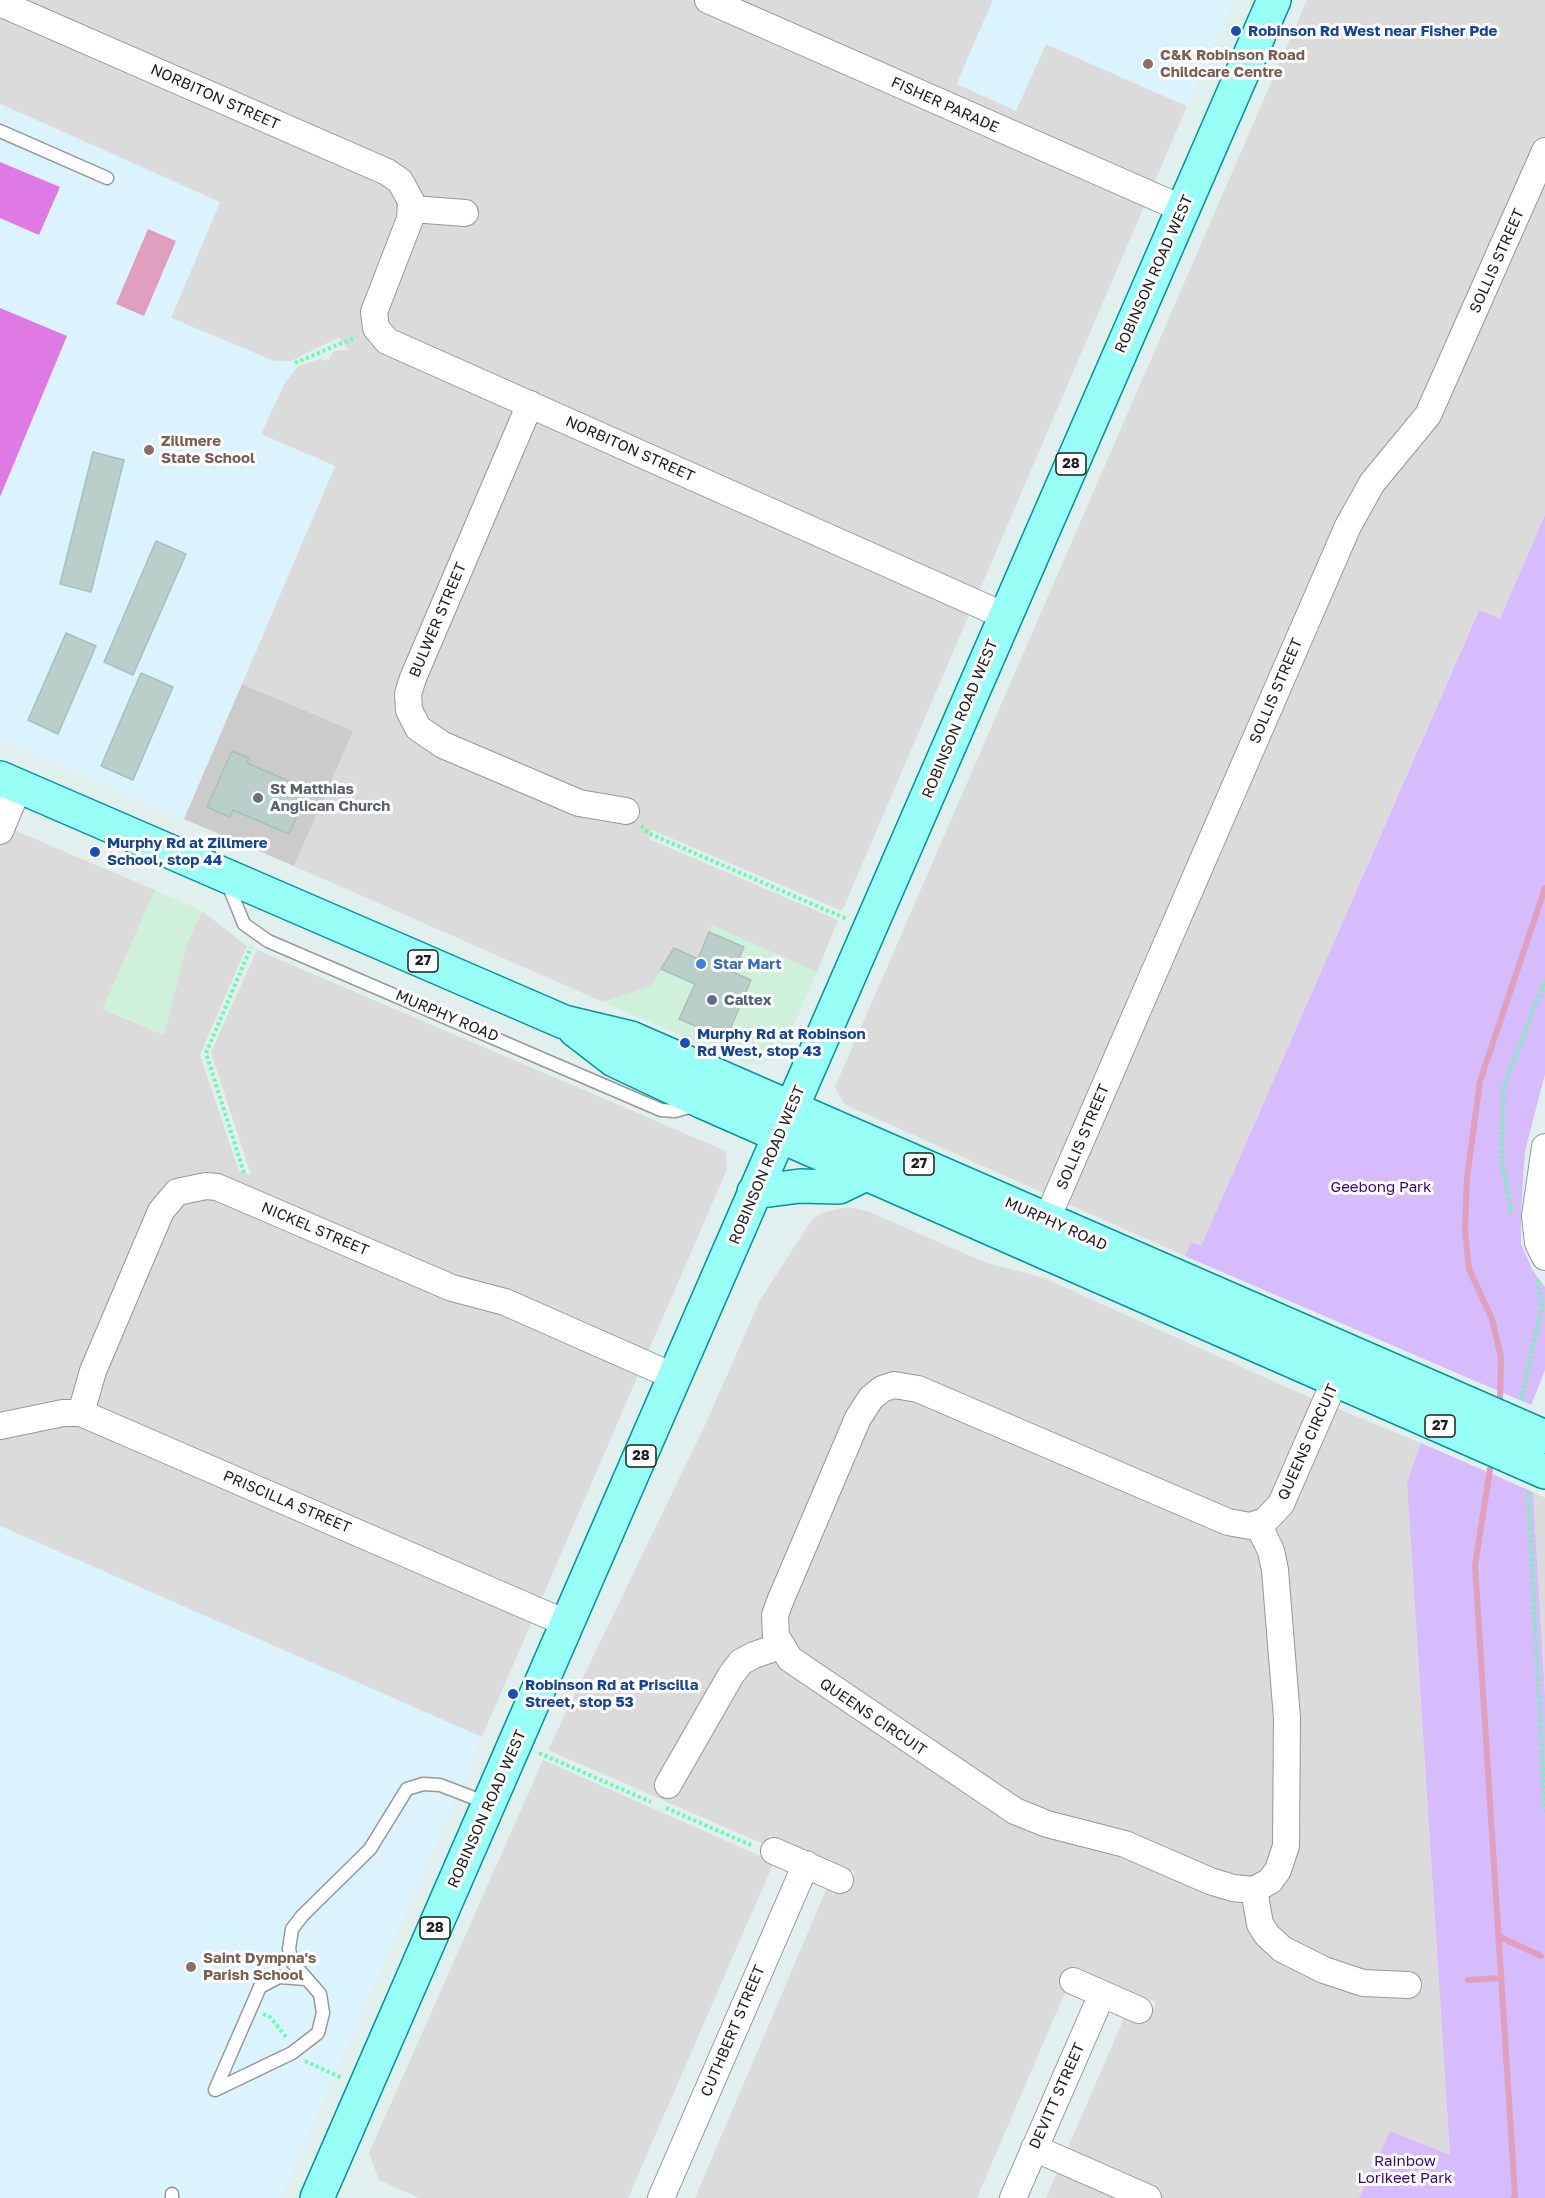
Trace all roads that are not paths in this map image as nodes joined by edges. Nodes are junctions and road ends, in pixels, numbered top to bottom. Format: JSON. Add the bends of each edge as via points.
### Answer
{"nodes":[{"id":1,"x":708,"y":0,"type":"edge"},
{"id":2,"x":1274,"y":0,"type":"edge"},
{"id":3,"x":0,"y":3,"type":"edge"},
{"id":4,"x":0,"y":131,"type":"edge"},
{"id":5,"x":1545,"y":151,"type":"edge"},
{"id":6,"x":107,"y":178,"type":"dead end"},
{"id":7,"x":412,"y":209,"type":"junction"},
{"id":8,"x":1183,"y":209,"type":"junction"},
{"id":9,"x":465,"y":213,"type":"dead end"},
{"id":10,"x":530,"y":404,"type":"junction"},
{"id":11,"x":1005,"y":616,"type":"junction"},
{"id":12,"x":9,"y":782,"type":"edge"},
{"id":13,"x":626,"y":811,"type":"road end"},
{"id":14,"x":0,"y":831,"type":"edge"},
{"id":15,"x":224,"y":874,"type":"junction"},
{"id":16,"x":564,"y":1022,"type":"junction"},
{"id":17,"x":703,"y":1102,"type":"junction"},
{"id":18,"x":785,"y":1122,"type":"junction"},
{"id":19,"x":1545,"y":1147,"type":"edge"},
{"id":20,"x":868,"y":1173,"type":"junction"},
{"id":21,"x":754,"y":1192,"type":"junction"},
{"id":22,"x":1041,"y":1233,"type":"junction"},
{"id":23,"x":1545,"y":1257,"type":"edge"},
{"id":24,"x":1348,"y":1351,"type":"junction"},
{"id":25,"x":675,"y":1377,"type":"junction"},
{"id":26,"x":1335,"y":1381,"type":"junction"},
{"id":27,"x":81,"y":1413,"type":"junction"},
{"id":28,"x":0,"y":1426,"type":"edge"},
{"id":29,"x":1545,"y":1437,"type":"edge"},
{"id":30,"x":1534,"y":1467,"type":"edge"},
{"id":31,"x":1258,"y":1524,"type":"junction"},
{"id":32,"x":568,"y":1624,"type":"junction"},
{"id":33,"x":780,"y":1646,"type":"junction"},
{"id":34,"x":668,"y":1785,"type":"dead end"},
{"id":35,"x":490,"y":1804,"type":"junction"},
{"id":36,"x":774,"y":1851,"type":"road end"},
{"id":37,"x":806,"y":1864,"type":"junction"},
{"id":38,"x":840,"y":1880,"type":"dead end"},
{"id":39,"x":1254,"y":1890,"type":"junction"},
{"id":40,"x":306,"y":1978,"type":"junction"},
{"id":41,"x":1073,"y":1981,"type":"dead end"},
{"id":42,"x":1408,"y":1985,"type":"dead end"},
{"id":43,"x":1102,"y":1994,"type":"junction"},
{"id":44,"x":1139,"y":2010,"type":"dead end"},
{"id":45,"x":1034,"y":2148,"type":"junction"},
{"id":46,"x":326,"y":2195,"type":"edge"},
{"id":47,"x":661,"y":2198,"type":"edge"},
{"id":48,"x":1012,"y":2198,"type":"edge"},
{"id":49,"x":1148,"y":2198,"type":"edge"}],
"edges":[{"from":1,"to":8,"type":"street","name":"FISHER PARADE"},
{"from":2,"to":8,"type":"main road","name":"ROBINSON ROAD WEST","number":"28"},
{"from":3,"to":7,"type":"street","name":"NORBITON STREET","via":[[387,172],[408,191]]},
{"from":4,"to":6,"type":"lane"},
{"from":5,"to":22,"type":"street","name":"SOLLIS STREET","via":[[1428,415],[1372,483],[1347,526]]},
{"from":7,"to":9,"type":"street"},
{"from":7,"to":10,"type":"street","name":"NORBITON STREET","via":[[407,231],[376,301],[374,312],[380,336]]},
{"from":8,"to":11,"type":"main road","name":"ROBINSON ROAD WEST","number":"28"},
{"from":10,"to":11,"type":"street","name":"NORBITON STREET"},
{"from":10,"to":13,"type":"street","name":"BULWER STREET","via":[[413,678],[409,710],[418,728],[443,745],[579,803]]},
{"from":11,"to":18,"type":"main road","name":"ROBINSON ROAD WEST","number":"28"},
{"from":12,"to":14,"type":"street"},
{"from":12,"to":15,"type":"main road","name":"MURPHY ROAD","number":"27"},
{"from":15,"to":16,"type":"main road","name":"MURPHY ROAD","number":"27"},
{"from":15,"to":17,"type":"lane","name":"MURPHY ROAD","via":[[238,915],[256,935],[661,1110],[687,1110]]},
{"from":16,"to":17,"type":"main road","name":"MURPHY ROAD","number":"27","via":[[614,1060]]},
{"from":16,"to":18,"type":"main road","name":"MURPHY ROAD","number":"27","via":[[631,1038]]},
{"from":17,"to":18,"type":"main road","name":"MURPHY ROAD","number":"27"},
{"from":18,"to":20,"type":"main road","name":"MURPHY ROAD","number":"27"},
{"from":18,"to":21,"type":"main road","name":"ROBINSON ROAD WEST","number":"28"},
{"from":18,"to":22,"type":"main road","name":"MURPHY ROAD","number":"27"},
{"from":19,"to":23,"type":"street","via":[[1535,1216],[1538,1243]]},
{"from":20,"to":21,"type":"main road","via":[[839,1187],[800,1186]]},
{"from":20,"to":22,"type":"main road","name":"MURPHY ROAD","number":"27"},
{"from":21,"to":25,"type":"main road","name":"ROBINSON ROAD WEST","number":"28"},
{"from":22,"to":24,"type":"main road","name":"MURPHY ROAD","number":"27"},
{"from":22,"to":26,"type":"main road","name":"MURPHY ROAD","number":"27"},
{"from":24,"to":26,"type":"street","name":"QUEENS CIRCUIT"},
{"from":24,"to":29,"type":"main road","name":"MURPHY ROAD","number":"27"},
{"from":25,"to":27,"type":"street","name":"NICKEL STREET","via":[[505,1302],[439,1282],[248,1200],[206,1186],[186,1188],[161,1211],[93,1371]]},
{"from":25,"to":32,"type":"main road","name":"ROBINSON ROAD WEST","number":"28"},
{"from":26,"to":30,"type":"main road","name":"MURPHY ROAD","number":"27"},
{"from":26,"to":31,"type":"street","name":"QUEENS CIRCUIT","via":[[1281,1504]]},
{"from":27,"to":28,"type":"street","name":"PRISCILLA STREET"},
{"from":27,"to":32,"type":"street","name":"PRISCILLA STREET"},
{"from":31,"to":33,"type":"street","via":[[1239,1526],[1228,1522],[918,1389],[894,1385],[871,1398],[858,1418],[778,1607],[774,1626]]},
{"from":31,"to":39,"type":"street","via":[[1275,1570],[1287,1718],[1286,1846],[1278,1870],[1270,1881]]},
{"from":32,"to":35,"type":"main road","name":"ROBINSON ROAD WEST","number":"28"},
{"from":33,"to":34,"type":"street","via":[[741,1662]]},
{"from":33,"to":39,"type":"street","name":"QUEENS CIRCUIT","via":[[802,1668],[1015,1811],[1047,1824],[1125,1844],[1210,1881]]},
{"from":35,"to":40,"type":"lane","via":[[441,1785],[423,1784],[407,1789],[370,1849],[292,1929],[292,1962]]},
{"from":35,"to":46,"type":"main road","name":"ROBINSON ROAD WEST","number":"28"},
{"from":36,"to":37,"type":"street"},
{"from":37,"to":38,"type":"street"},
{"from":37,"to":47,"type":"street","name":"CUTHBERT STREET"},
{"from":39,"to":42,"type":"street","via":[[1260,1924],[1282,1949],[1324,1970],[1363,1983]]},
{"from":40,"to":40,"type":"lane","via":[[279,1977],[260,1987],[215,2090],[292,2053],[318,2033],[323,2013],[320,1994]]},
{"from":41,"to":43,"type":"street"},
{"from":43,"to":44,"type":"street"},
{"from":43,"to":45,"type":"street","name":"DEVITT STREET"},
{"from":45,"to":48,"type":"street","name":"DEVITT STREET"},
{"from":45,"to":49,"type":"street"}]}
